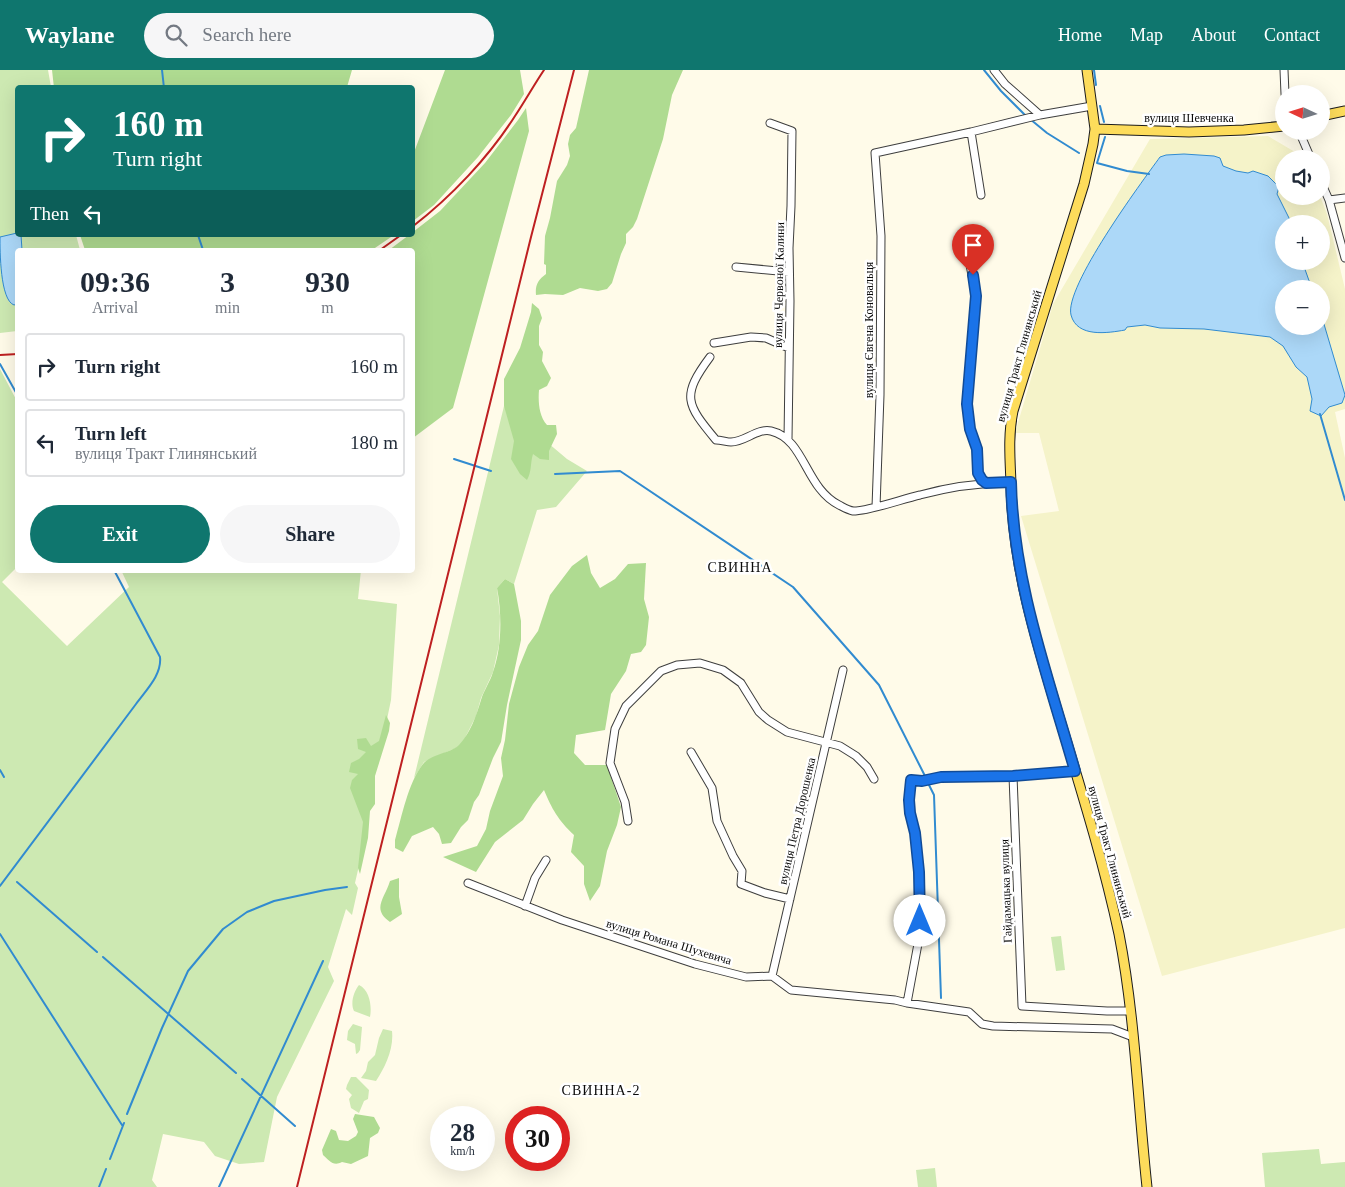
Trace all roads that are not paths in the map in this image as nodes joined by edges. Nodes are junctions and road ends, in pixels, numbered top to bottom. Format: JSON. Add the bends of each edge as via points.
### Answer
{"nodes":[{"id":1,"x":994,"y":70,"type":"edge"},
{"id":2,"x":1087,"y":70,"type":"edge"},
{"id":3,"x":1284,"y":70,"type":"edge"},
{"id":4,"x":1285,"y":85,"type":"edge"},
{"id":5,"x":1092,"y":106,"type":"junction"},
{"id":6,"x":1345,"y":110,"type":"edge"},
{"id":7,"x":1330,"y":114,"type":"edge"},
{"id":8,"x":1040,"y":115,"type":"junction"},
{"id":9,"x":770,"y":123,"type":"dead end"},
{"id":10,"x":1275,"y":127,"type":"edge"},
{"id":11,"x":1095,"y":129,"type":"junction"},
{"id":12,"x":971,"y":132,"type":"junction"},
{"id":13,"x":981,"y":195,"type":"dead end"},
{"id":14,"x":1345,"y":198,"type":"edge"},
{"id":15,"x":1330,"y":200,"type":"edge"},
{"id":16,"x":1330,"y":204,"type":"edge"},
{"id":17,"x":966,"y":244,"type":"dead end"},
{"id":18,"x":1345,"y":258,"type":"edge"},
{"id":19,"x":736,"y":267,"type":"dead end"},
{"id":20,"x":789,"y":272,"type":"junction"},
{"id":21,"x":714,"y":343,"type":"dead end"},
{"id":22,"x":789,"y":348,"type":"junction"},
{"id":23,"x":710,"y":357,"type":"dead end"},
{"id":24,"x":788,"y":439,"type":"junction"},
{"id":25,"x":1011,"y":482,"type":"junction"},
{"id":26,"x":986,"y":483,"type":"junction"},
{"id":27,"x":876,"y":506,"type":"junction"},
{"id":28,"x":843,"y":670,"type":"dead end"},
{"id":29,"x":826,"y":741,"type":"junction"},
{"id":30,"x":690,"y":752,"type":"dead end"},
{"id":31,"x":1075,"y":771,"type":"junction"},
{"id":32,"x":1013,"y":776,"type":"junction"},
{"id":33,"x":874,"y":779,"type":"dead end"},
{"id":34,"x":628,"y":821,"type":"dead end"},
{"id":35,"x":546,"y":860,"type":"dead end"},
{"id":36,"x":468,"y":883,"type":"dead end"},
{"id":37,"x":790,"y":899,"type":"junction"},
{"id":38,"x":525,"y":906,"type":"junction"},
{"id":39,"x":772,"y":976,"type":"junction"},
{"id":40,"x":907,"y":1003,"type":"junction"},
{"id":41,"x":1130,"y":1010,"type":"junction"},
{"id":42,"x":1133,"y":1034,"type":"junction"},
{"id":43,"x":1147,"y":1187,"type":"edge"}],
"edges":[{"from":1,"to":8,"type":"street"},
{"from":2,"to":5,"type":"main road","name":"вулиця Тракт Глинянський"},
{"from":3,"to":4,"type":"street"},
{"from":5,"to":8,"type":"street"},
{"from":5,"to":11,"type":"main road","name":"вулиця Тракт Глинянський"},
{"from":6,"to":7,"type":"main road"},
{"from":8,"to":12,"type":"street"},
{"from":9,"to":20,"type":"street","name":"вулиця Червоної Калини","via":[[792,131]]},
{"from":10,"to":11,"type":"main road","name":"вулиця Шевченка","via":[[1189,132]]},
{"from":11,"to":25,"type":"main road","name":"вулиця Тракт Глинянський","via":[[1084,184],[1013,411]]},
{"from":12,"to":13,"type":"street"},
{"from":12,"to":27,"type":"street","name":"вулиця Євгена Коновальця","via":[[875,153],[881,236]]},
{"from":14,"to":15,"type":"street"},
{"from":16,"to":18,"type":"street"},
{"from":17,"to":26,"type":"street","via":[[976,296],[967,404],[977,449],[978,473]]},
{"from":19,"to":20,"type":"street"},
{"from":20,"to":22,"type":"street","name":"вулиця Червоної Калини"},
{"from":21,"to":22,"type":"street","via":[[766,338]]},
{"from":22,"to":24,"type":"street","name":"вулиця Червоної Калини"},
{"from":23,"to":24,"type":"street","via":[[698,372],[690,399],[699,419],[716,440],[732,442],[770,430]]},
{"from":24,"to":27,"type":"street","via":[[829,500],[852,511]]},
{"from":25,"to":26,"type":"street"},
{"from":25,"to":31,"type":"main road","name":"вулиця Тракт Глинянський","via":[[1017,559],[1036,641]]},
{"from":26,"to":27,"type":"street"},
{"from":28,"to":29,"type":"street","name":"вулиця Петра Дорошенка"},
{"from":29,"to":33,"type":"street","via":[[856,756]]},
{"from":29,"to":34,"type":"street","via":[[787,732],[768,720],[741,683],[723,670],[700,663],[677,665],[661,672],[626,706],[615,729],[610,763],[625,802]]},
{"from":29,"to":37,"type":"street","name":"вулиця Петра Дорошенка"},
{"from":30,"to":37,"type":"street","via":[[712,788],[717,821],[742,871],[741,884]]},
{"from":31,"to":32,"type":"street"},
{"from":31,"to":41,"type":"main road","name":"вулиця Тракт Глинянський","via":[[1119,935]]},
{"from":32,"to":40,"type":"street","via":[[911,780],[909,800],[919,872],[920,933]]},
{"from":32,"to":41,"type":"street","name":"Гайдамацька вулиця","via":[[1022,1006]]},
{"from":35,"to":38,"type":"street","via":[[535,878]]},
{"from":36,"to":38,"type":"street","name":"вулиця Романа Шухевича"},
{"from":37,"to":39,"type":"street","name":"вулиця Петра Дорошенка"},
{"from":38,"to":39,"type":"street","name":"вулиця Романа Шухевича","via":[[695,964],[746,977]]},
{"from":39,"to":40,"type":"street","via":[[791,990]]},
{"from":40,"to":42,"type":"street","via":[[969,1012],[982,1024],[993,1026],[1112,1029]]},
{"from":41,"to":42,"type":"main road","name":"вулиця Тракт Глинянський"},
{"from":42,"to":43,"type":"main road","name":"вулиця Тракт Глинянський"}]}
